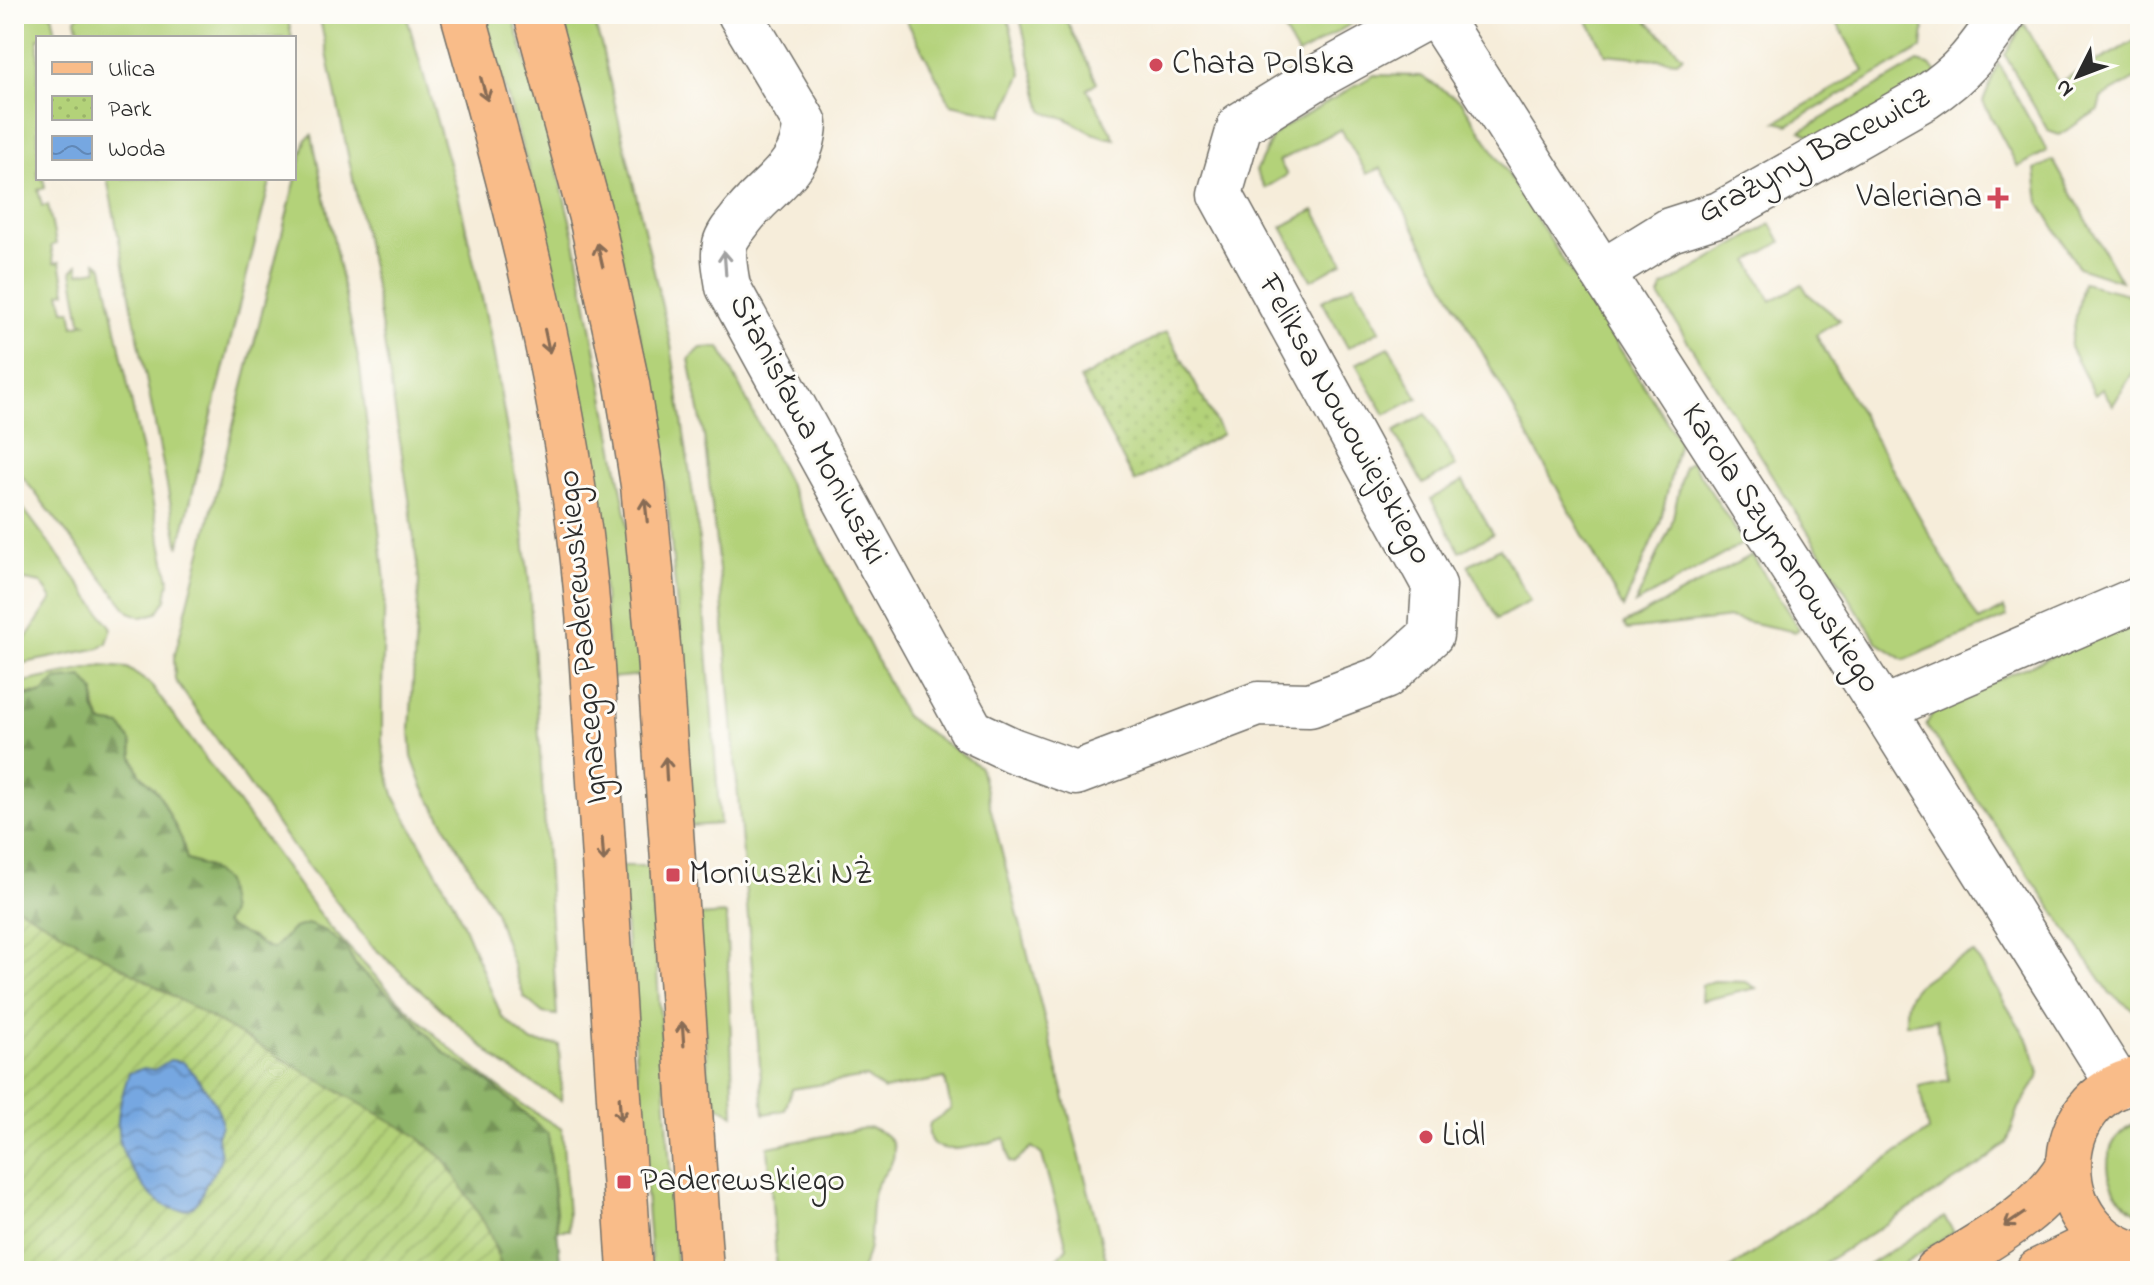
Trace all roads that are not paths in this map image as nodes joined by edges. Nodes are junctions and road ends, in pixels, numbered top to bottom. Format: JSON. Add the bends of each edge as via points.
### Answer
{"nodes":[{"id":1,"x":463,"y":14,"type":"edge"},
{"id":2,"x":536,"y":14,"type":"edge"},
{"id":3,"x":740,"y":14,"type":"edge"},
{"id":4,"x":1434,"y":14,"type":"edge"},
{"id":5,"x":2004,"y":14,"type":"edge"},
{"id":6,"x":1602,"y":272,"type":"junction"},
{"id":7,"x":2140,"y":598,"type":"edge"},
{"id":8,"x":1883,"y":709,"type":"junction"},
{"id":9,"x":1012,"y":750,"type":"joint"},
{"id":10,"x":2130,"y":1083,"type":"edge"},
{"id":11,"x":2068,"y":1165,"type":"junction"},
{"id":12,"x":2130,"y":1252,"type":"edge"},
{"id":13,"x":630,"y":1271,"type":"edge"},
{"id":14,"x":701,"y":1271,"type":"edge"},
{"id":15,"x":1936,"y":1271,"type":"edge"},
{"id":16,"x":2038,"y":1271,"type":"edge"}],
"edges":[{"from":1,"to":13,"type":"main road","name":"Ignacego Paderewskiego","one_way":true,"via":[[532,268],[576,506],[590,636]]},
{"from":14,"to":2,"type":"main road","name":"Ignacego Paderewskiego","one_way":true,"via":[[643,485],[595,234]]},
{"from":9,"to":3,"type":"street","name":"Stanisława Moniuszki","one_way":true,"via":[[972,731],[728,287],[726,239],[796,159],[805,123]]},
{"from":4,"to":6,"type":"street","name":"Karola Szymanowskiego"},
{"from":4,"to":9,"type":"street","name":"Feliksa Nowowiejskiego","via":[[1240,125],[1220,194],[1434,585],[1431,635],[1385,677],[1310,705],[1258,704],[1076,773]]},
{"from":5,"to":6,"type":"street","name":"Grażyny Bacewicz","via":[[1954,78],[1926,97],[1720,214],[1670,230]]},
{"from":6,"to":8,"type":"street","name":"Karola Szymanowskiego"},
{"from":7,"to":8,"type":"street"},
{"from":8,"to":10,"type":"street","name":"Karola Szymanowskiego"},
{"from":10,"to":11,"type":"main road","via":[[2098,1100],[2085,1115]]},
{"from":11,"to":12,"type":"main road","via":[[2070,1186],[2088,1223],[2102,1238]]},
{"from":11,"to":15,"type":"main road","one_way":true,"via":[[2041,1201]]},
{"from":12,"to":16,"type":"main road","via":[[2079,1251]]}]}
